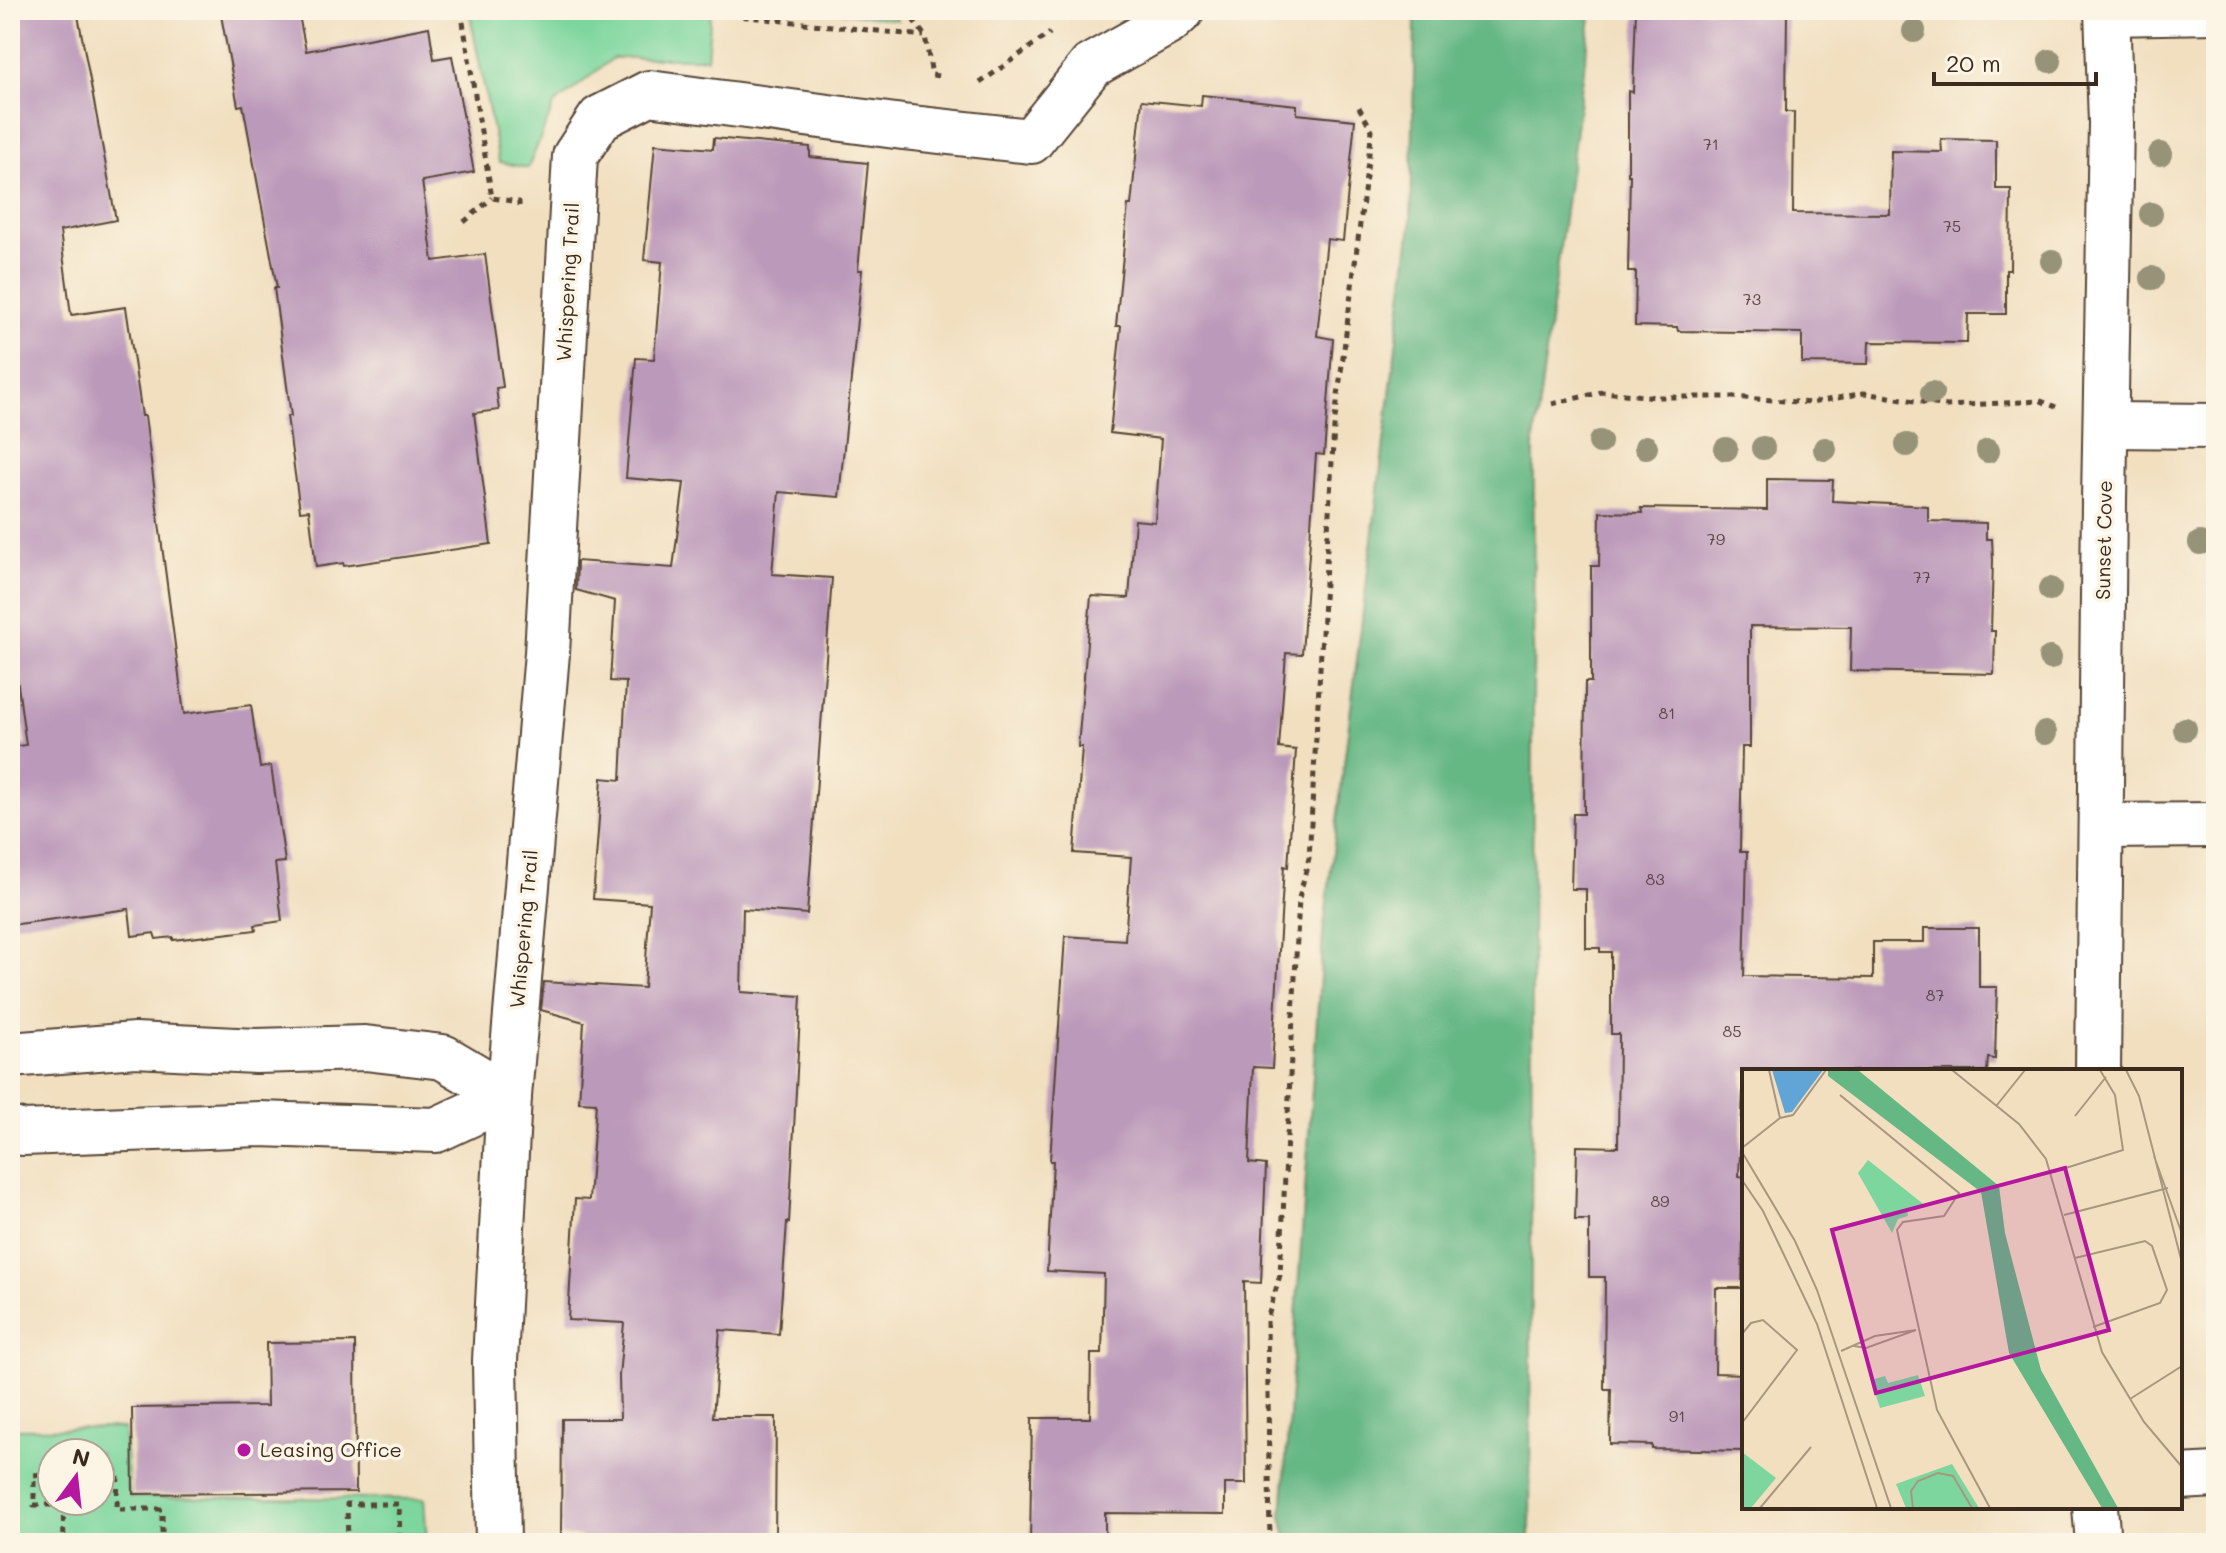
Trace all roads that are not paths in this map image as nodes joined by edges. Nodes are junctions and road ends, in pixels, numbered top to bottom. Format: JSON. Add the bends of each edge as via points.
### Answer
{"nodes":[{"id":1,"x":1182,"y":10,"type":"edge"},
{"id":2,"x":2107,"y":11,"type":"edge"},
{"id":3,"x":2216,"y":11,"type":"edge"},
{"id":4,"x":2106,"y":425,"type":"junction"},
{"id":5,"x":2216,"y":426,"type":"edge"},
{"id":6,"x":2216,"y":825,"type":"edge"},
{"id":7,"x":2101,"y":826,"type":"junction"},
{"id":8,"x":10,"y":1055,"type":"edge"},
{"id":9,"x":2098,"y":1069,"type":"edge"},
{"id":10,"x":509,"y":1096,"type":"junction"},
{"id":11,"x":10,"y":1129,"type":"edge"},
{"id":12,"x":2216,"y":1475,"type":"edge"},
{"id":13,"x":2182,"y":1477,"type":"edge"},
{"id":14,"x":2095,"y":1509,"type":"edge"},
{"id":15,"x":498,"y":1543,"type":"edge"},
{"id":16,"x":2098,"y":1543,"type":"edge"}],
"edges":[{"from":1,"to":10,"type":"street","name":"Whispering Trail","via":[[1091,66],[1031,141],[649,93],[600,118],[575,156],[547,653]]},
{"from":2,"to":3,"type":"street"},
{"from":2,"to":4,"type":"street","name":"Sunset Cove","via":[[2111,123]]},
{"from":4,"to":5,"type":"street"},
{"from":4,"to":7,"type":"street","name":"Sunset Cove"},
{"from":6,"to":7,"type":"street"},
{"from":7,"to":9,"type":"street","name":"Sunset Cove"},
{"from":8,"to":10,"type":"street","via":[[135,1045],[256,1051],[365,1048],[443,1057]]},
{"from":10,"to":11,"type":"street","via":[[436,1130],[260,1124],[23,1133]]},
{"from":10,"to":15,"type":"street","name":"Whispering Trail","via":[[495,1361]]},
{"from":12,"to":13,"type":"street"},
{"from":14,"to":16,"type":"street"}]}
